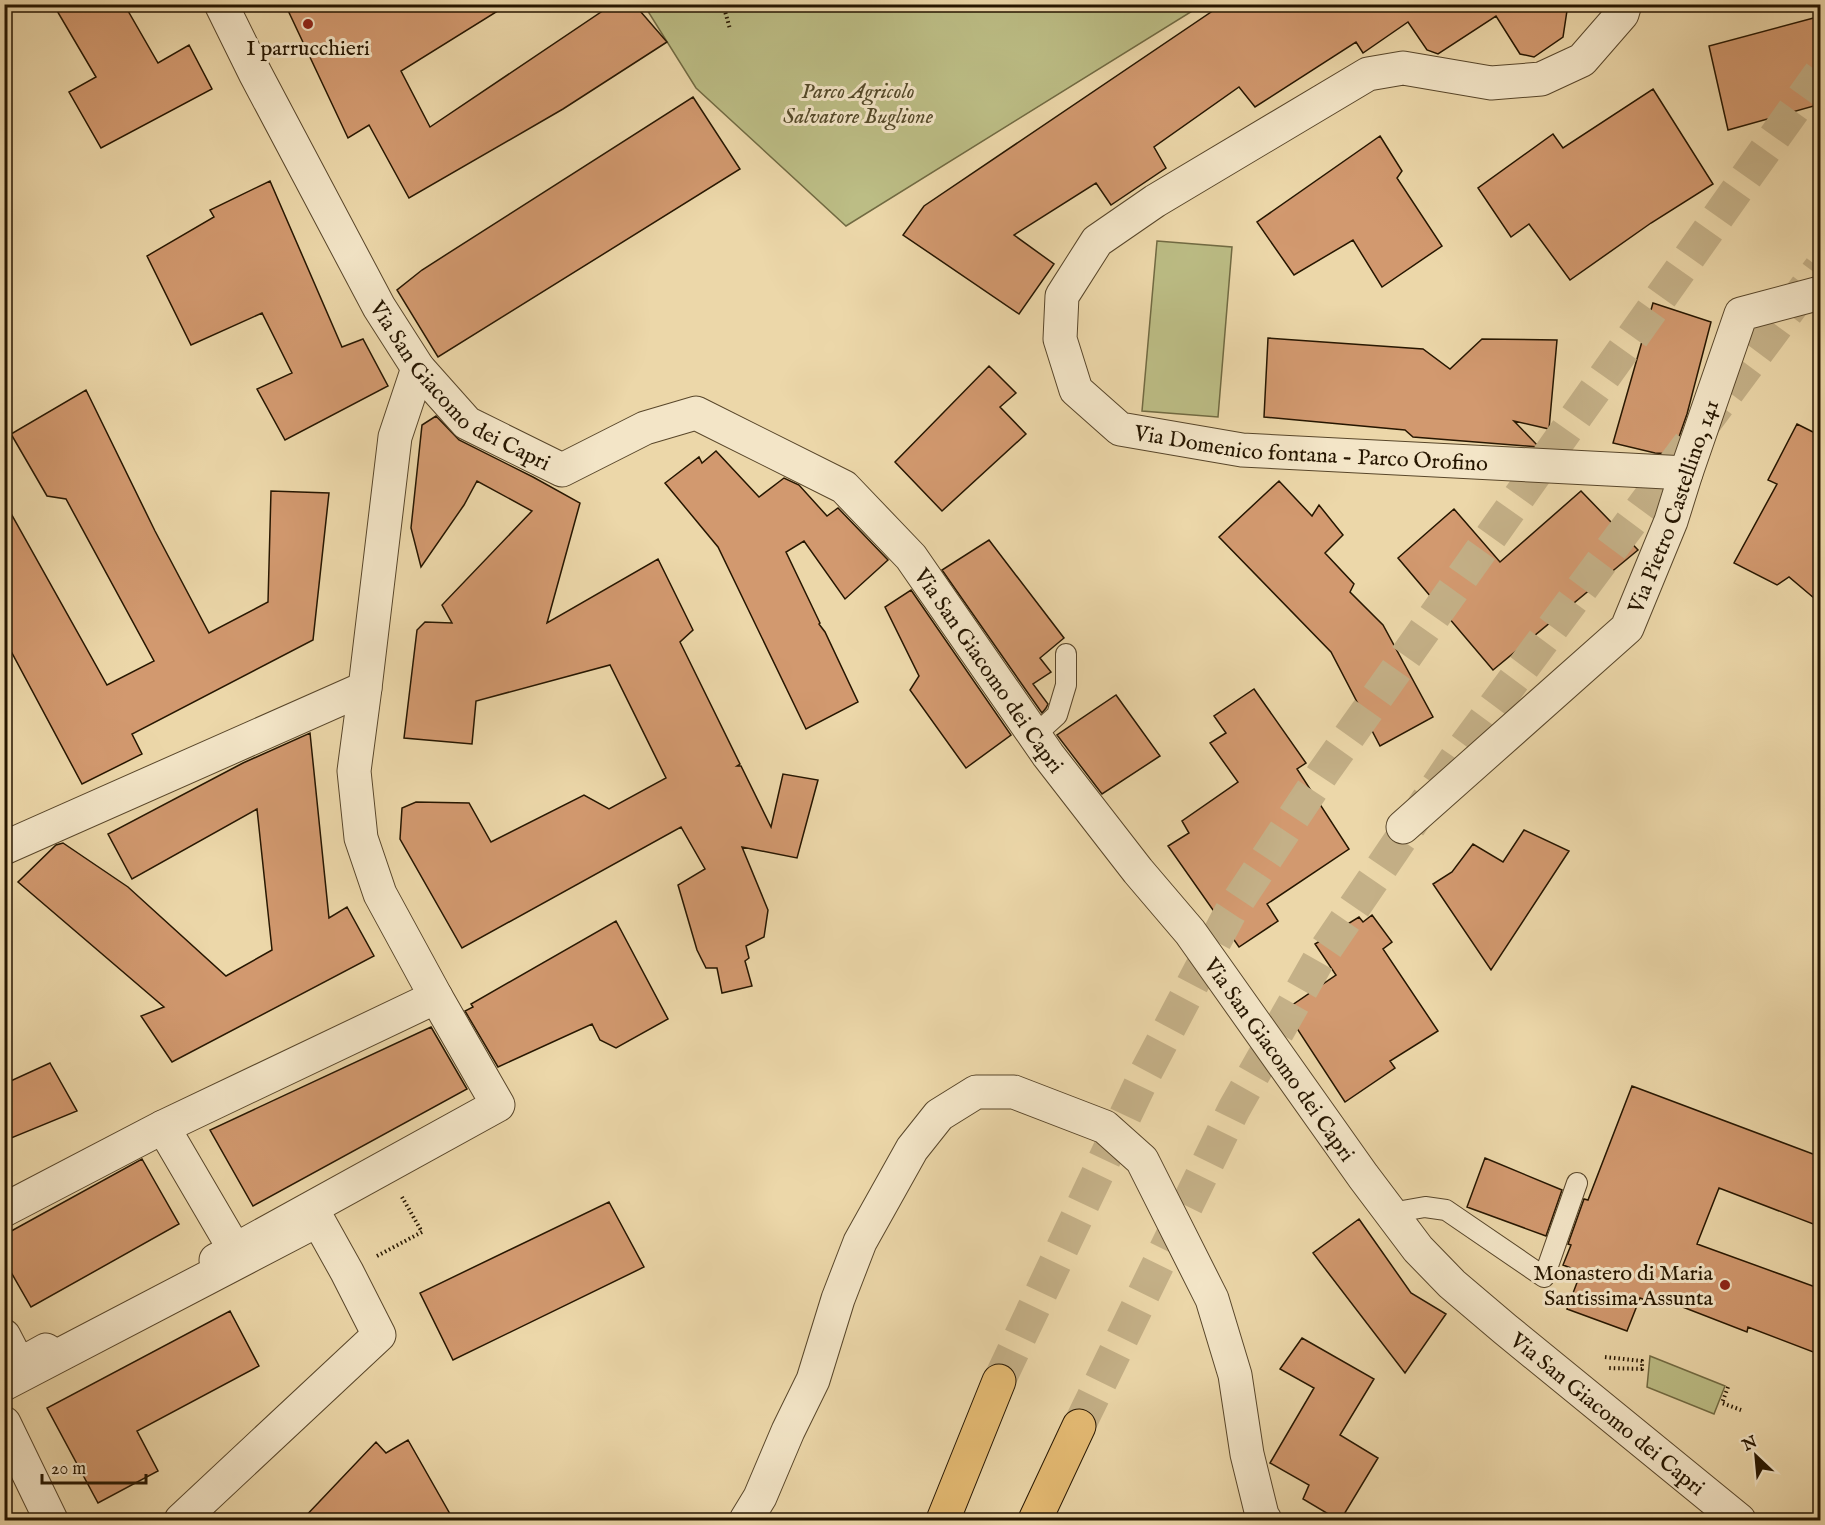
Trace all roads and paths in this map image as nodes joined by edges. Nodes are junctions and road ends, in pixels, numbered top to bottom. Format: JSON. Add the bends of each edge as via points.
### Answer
{"nodes":[{"id":1,"x":221,"y":4,"type":"edge"},
{"id":2,"x":723,"y":4,"type":"edge"},
{"id":3,"x":1625,"y":4,"type":"edge"},
{"id":4,"x":730,"y":29,"type":"dead end"},
{"id":5,"x":1821,"y":293,"type":"edge"},
{"id":6,"x":418,"y":368,"type":"junction"},
{"id":7,"x":1686,"y":473,"type":"junction"},
{"id":8,"x":1066,"y":654,"type":"dead end"},
{"id":9,"x":366,"y":688,"type":"junction"},
{"id":10,"x":1035,"y":735,"type":"junction"},
{"id":11,"x":1404,"y":827,"type":"dead end"},
{"id":12,"x":4,"y":848,"type":"edge"},
{"id":13,"x":436,"y":997,"type":"junction"},
{"id":14,"x":162,"y":1127,"type":"junction"},
{"id":15,"x":385,"y":1167,"type":"junction"},
{"id":16,"x":1577,"y":1183,"type":"dead end"},
{"id":17,"x":4,"y":1210,"type":"edge"},
{"id":18,"x":1391,"y":1213,"type":"junction"},
{"id":19,"x":235,"y":1250,"type":"junction"},
{"id":20,"x":347,"y":1272,"type":"junction"},
{"id":21,"x":4,"y":1336,"type":"edge"},
{"id":22,"x":1605,"y":1357,"type":"dead end"},
{"id":23,"x":1599,"y":1368,"type":"dead end"},
{"id":24,"x":999,"y":1381,"type":"tunnel mouth"},
{"id":25,"x":4,"y":1384,"type":"edge"},
{"id":26,"x":1728,"y":1387,"type":"dead end"},
{"id":27,"x":1741,"y":1410,"type":"dead end"},
{"id":28,"x":4,"y":1423,"type":"edge"},
{"id":29,"x":1079,"y":1426,"type":"tunnel mouth"},
{"id":30,"x":51,"y":1521,"type":"edge"},
{"id":31,"x":181,"y":1521,"type":"edge"},
{"id":32,"x":746,"y":1521,"type":"edge"},
{"id":33,"x":943,"y":1521,"type":"edge"},
{"id":34,"x":1035,"y":1521,"type":"edge"},
{"id":35,"x":1265,"y":1521,"type":"edge"},
{"id":36,"x":1739,"y":1521,"type":"edge"}],
"edges":[{"from":1,"to":6,"type":"street","name":"Via San Giacomo dei Capri","via":[[379,308]]},
{"from":2,"to":4,"type":"path"},
{"from":3,"to":7,"type":"street","name":"Via Domenico fontana - Parco Orofino","via":[[1622,14],[1582,60],[1541,79],[1491,83],[1403,68],[1368,74],[1155,201],[1097,241],[1062,296],[1060,339],[1076,390],[1120,429],[1242,450]]},
{"from":5,"to":7,"type":"street","name":"Via Pietro Castellino, 141","via":[[1741,314]]},
{"from":6,"to":9,"type":"street","via":[[395,437]]},
{"from":6,"to":10,"type":"street","name":"Via San Giacomo dei Capri","via":[[467,423],[562,470],[645,428],[696,413],[844,487],[911,557]]},
{"from":7,"to":11,"type":"street","name":"Via Pietro Castellino, 141","via":[[1671,521],[1627,628]]},
{"from":8,"to":10,"type":"lane","via":[[1066,686],[1057,715]]},
{"from":9,"to":12,"type":"street"},
{"from":9,"to":13,"type":"street","via":[[354,771],[361,838],[380,894]]},
{"from":10,"to":18,"type":"street","name":"Via San Giacomo dei Capri","via":[[1138,871],[1190,932]]},
{"from":13,"to":14,"type":"street"},
{"from":13,"to":15,"type":"street","via":[[498,1105]]},
{"from":14,"to":17,"type":"street"},
{"from":14,"to":19,"type":"street"},
{"from":15,"to":19,"type":"street"},
{"from":15,"to":20,"type":"path","via":[[422,1232]]},
{"from":16,"to":18,"type":"lane","via":[[1544,1277],[1446,1210],[1425,1207]]},
{"from":18,"to":36,"type":"street","name":"Via San Giacomo dei Capri","via":[[1452,1284]]},
{"from":19,"to":21,"type":"street","via":[[19,1365]]},
{"from":20,"to":25,"type":"street","via":[[318,1220]]},
{"from":20,"to":31,"type":"street","via":[[379,1335]]},
{"from":22,"to":23,"type":"path","via":[[1642,1360],[1642,1369]]},
{"from":24,"to":33,"type":"highway"},
{"from":26,"to":27,"type":"path","via":[[1722,1403]]},
{"from":28,"to":30,"type":"street"},
{"from":29,"to":34,"type":"highway"},
{"from":32,"to":35,"type":"street","via":[[813,1380],[860,1242],[912,1149],[939,1115],[976,1092],[1014,1092],[1105,1126],[1142,1160],[1212,1299],[1235,1376],[1247,1454]]}]}
